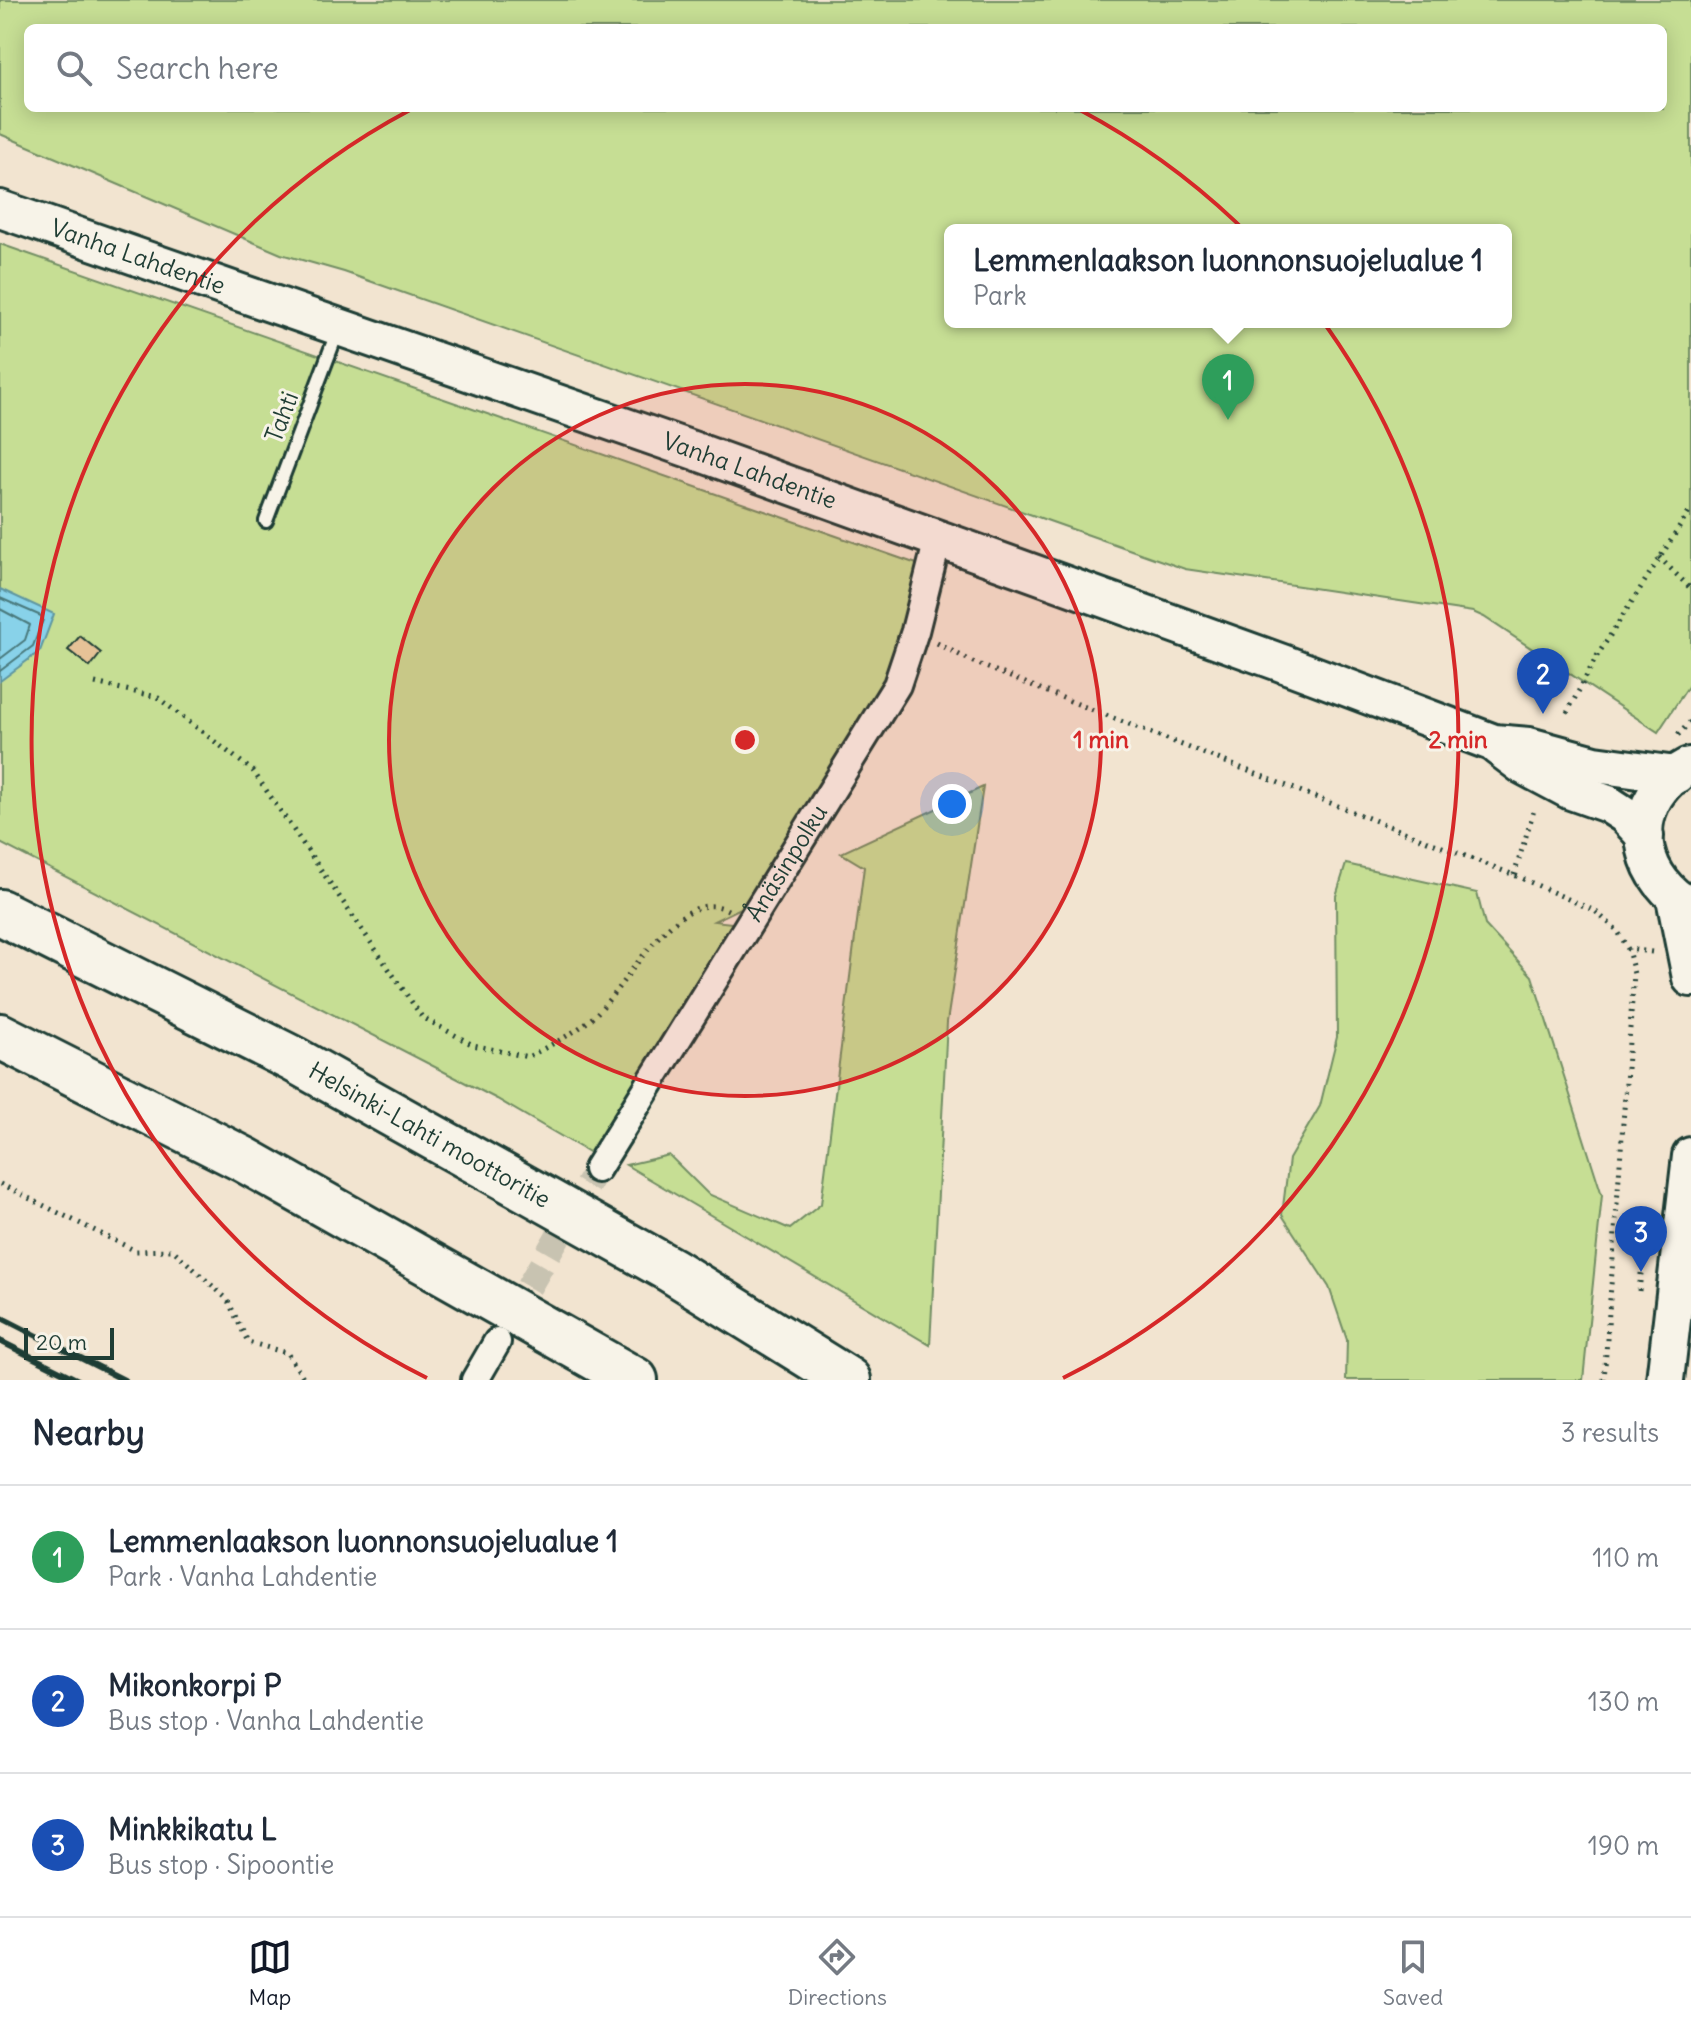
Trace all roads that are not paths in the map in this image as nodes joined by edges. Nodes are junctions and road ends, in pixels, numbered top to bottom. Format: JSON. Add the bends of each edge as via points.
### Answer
{"nodes":[{"id":1,"x":0,"y":209,"type":"edge"},
{"id":2,"x":338,"y":329,"type":"junction"},
{"id":3,"x":266,"y":521,"type":"dead end"},
{"id":4,"x":938,"y":539,"type":"junction"},
{"id":5,"x":1494,"y":743,"type":"junction"},
{"id":6,"x":1683,"y":770,"type":"edge"},
{"id":7,"x":1645,"y":836,"type":"junction"},
{"id":8,"x":1683,"y":902,"type":"edge"},
{"id":9,"x":0,"y":912,"type":"edge"},
{"id":10,"x":1688,"y":967,"type":"edge"},
{"id":11,"x":0,"y":1036,"type":"edge"},
{"id":12,"x":1691,"y":1156,"type":"edge"},
{"id":13,"x":597,"y":1169,"type":"tunnel mouth"},
{"id":14,"x":497,"y":1342,"type":"tunnel mouth"},
{"id":15,"x":475,"y":1380,"type":"edge"},
{"id":16,"x":635,"y":1380,"type":"edge"},
{"id":17,"x":848,"y":1380,"type":"edge"},
{"id":18,"x":1665,"y":1380,"type":"edge"}],
"edges":[{"from":1,"to":2,"type":"main road","name":"Vanha Lahdentie"},
{"from":2,"to":3,"type":"lane","name":"Tahti"},
{"from":2,"to":4,"type":"main road","name":"Vanha Lahdentie"},
{"from":4,"to":5,"type":"main road","name":"Vanha Lahdentie"},
{"from":4,"to":13,"type":"street","name":"Ånäsinpolku","via":[[897,685]]},
{"from":5,"to":6,"type":"main road","name":"Vanha Lahdentie","via":[[1529,746],[1595,764]]},
{"from":5,"to":7,"type":"main road","name":"Vanha Lahdentie","via":[[1522,765],[1608,804]]},
{"from":6,"to":7,"type":"main road","via":[[1652,802]]},
{"from":7,"to":8,"type":"main road","via":[[1656,879]]},
{"from":8,"to":10,"type":"main road"},
{"from":9,"to":17,"type":"highway","name":"Helsinki-Lahti moottoritie","via":[[293,1059],[671,1270]]},
{"from":11,"to":16,"type":"highway","via":[[245,1160]]},
{"from":12,"to":18,"type":"main road"},
{"from":14,"to":15,"type":"street"}]}
